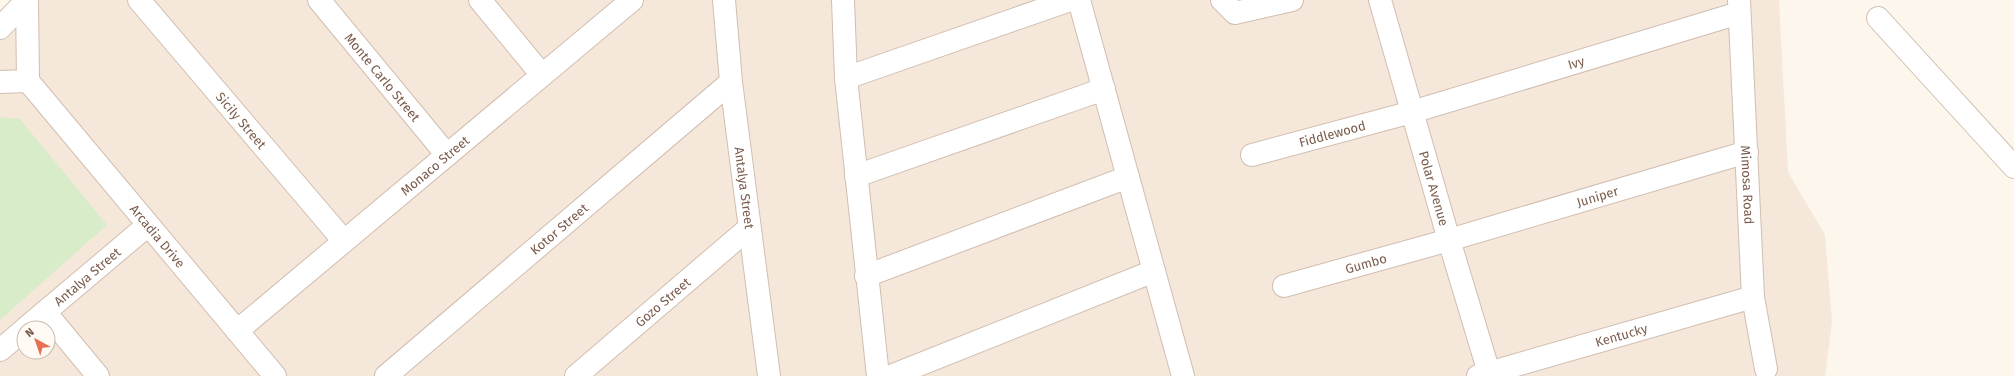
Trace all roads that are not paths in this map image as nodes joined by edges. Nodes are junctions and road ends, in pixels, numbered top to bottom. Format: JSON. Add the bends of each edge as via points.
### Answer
{"nodes":[{"id":1,"x":27,"y":0,"type":"edge"},
{"id":2,"x":139,"y":0,"type":"edge"},
{"id":3,"x":319,"y":0,"type":"edge"},
{"id":4,"x":480,"y":0,"type":"edge"},
{"id":5,"x":632,"y":0,"type":"edge"},
{"id":6,"x":724,"y":0,"type":"edge"},
{"id":7,"x":843,"y":0,"type":"edge"},
{"id":8,"x":1070,"y":0,"type":"edge"},
{"id":9,"x":1079,"y":0,"type":"edge"},
{"id":10,"x":1222,"y":0,"type":"edge"},
{"id":11,"x":1292,"y":0,"type":"edge"},
{"id":12,"x":1380,"y":0,"type":"edge"},
{"id":13,"x":1739,"y":6,"type":"edge"},
{"id":14,"x":1878,"y":18,"type":"dead end"},
{"id":15,"x":0,"y":28,"type":"edge"},
{"id":16,"x":542,"y":75,"type":"junction"},
{"id":17,"x":846,"y":78,"type":"junction"},
{"id":18,"x":0,"y":82,"type":"edge"},
{"id":19,"x":731,"y":82,"type":"junction"},
{"id":20,"x":34,"y":89,"type":"junction"},
{"id":21,"x":1104,"y":89,"type":"junction"},
{"id":22,"x":1412,"y":112,"type":"junction"},
{"id":23,"x":1747,"y":152,"type":"junction"},
{"id":24,"x":447,"y":155,"type":"junction"},
{"id":25,"x":1252,"y":155,"type":"dead end"},
{"id":26,"x":2014,"y":167,"type":"edge"},
{"id":27,"x":856,"y":176,"type":"junction"},
{"id":28,"x":1128,"y":177,"type":"junction"},
{"id":29,"x":148,"y":225,"type":"junction"},
{"id":30,"x":749,"y":228,"type":"junction"},
{"id":31,"x":1449,"y":240,"type":"junction"},
{"id":32,"x":344,"y":241,"type":"junction"},
{"id":33,"x":1154,"y":271,"type":"junction"},
{"id":34,"x":866,"y":276,"type":"junction"},
{"id":35,"x":1284,"y":286,"type":"dead end"},
{"id":36,"x":1753,"y":297,"type":"junction"},
{"id":37,"x":45,"y":312,"type":"junction"},
{"id":38,"x":36,"y":320,"type":"edge"},
{"id":39,"x":237,"y":331,"type":"junction"},
{"id":40,"x":16,"y":337,"type":"edge"},
{"id":41,"x":0,"y":350,"type":"edge"},
{"id":42,"x":1766,"y":369,"type":"dead end"},
{"id":43,"x":766,"y":374,"type":"edge"},
{"id":44,"x":1181,"y":375,"type":"edge"},
{"id":45,"x":1486,"y":375,"type":"edge"},
{"id":46,"x":98,"y":376,"type":"edge"},
{"id":47,"x":275,"y":376,"type":"edge"},
{"id":48,"x":386,"y":376,"type":"edge"},
{"id":49,"x":576,"y":376,"type":"edge"},
{"id":50,"x":878,"y":376,"type":"edge"},
{"id":51,"x":891,"y":376,"type":"edge"}],
"edges":[{"from":1,"to":15,"type":"street"},
{"from":1,"to":20,"type":"street"},
{"from":2,"to":32,"type":"street","name":"Sicily Street"},
{"from":3,"to":24,"type":"street","name":"Monte Carlo Street"},
{"from":4,"to":16,"type":"street"},
{"from":5,"to":16,"type":"street","name":"Monaco Street"},
{"from":6,"to":19,"type":"street","name":"Antalya Street"},
{"from":7,"to":17,"type":"street"},
{"from":8,"to":17,"type":"street"},
{"from":9,"to":21,"type":"street"},
{"from":10,"to":11,"type":"street","via":[[1235,13]]},
{"from":12,"to":22,"type":"street","name":"Polar Avenue"},
{"from":13,"to":22,"type":"street","name":"Ivy"},
{"from":13,"to":23,"type":"street","name":"Mimosa Road"},
{"from":14,"to":26,"type":"street"},
{"from":16,"to":24,"type":"street","name":"Monaco Street"},
{"from":17,"to":27,"type":"street"},
{"from":18,"to":20,"type":"street"},
{"from":19,"to":30,"type":"street","name":"Antalya Street"},
{"from":19,"to":48,"type":"street","name":"Kotor Street"},
{"from":20,"to":29,"type":"street","name":"Arcadia Drive"},
{"from":21,"to":27,"type":"street"},
{"from":21,"to":28,"type":"street"},
{"from":22,"to":25,"type":"street","name":"Fiddlewood"},
{"from":22,"to":31,"type":"street","name":"Polar Avenue"},
{"from":23,"to":31,"type":"street","name":"Juniper"},
{"from":23,"to":36,"type":"street","name":"Mimosa Road"},
{"from":24,"to":32,"type":"street","name":"Monaco Street"},
{"from":27,"to":34,"type":"street"},
{"from":28,"to":33,"type":"street"},
{"from":28,"to":34,"type":"street"},
{"from":29,"to":37,"type":"street","name":"Antalya Street"},
{"from":29,"to":39,"type":"street","name":"Arcadia Drive"},
{"from":30,"to":43,"type":"street","name":"Antalya Street"},
{"from":30,"to":49,"type":"street","name":"Gozo Street"},
{"from":31,"to":35,"type":"street","name":"Gumbo"},
{"from":31,"to":45,"type":"street","name":"Polar Avenue"},
{"from":32,"to":39,"type":"street","name":"Monaco Street"},
{"from":33,"to":44,"type":"street"},
{"from":33,"to":51,"type":"street"},
{"from":34,"to":50,"type":"street"},
{"from":36,"to":42,"type":"street","name":"Mimosa Road"},
{"from":36,"to":45,"type":"street","name":"Kentucky"},
{"from":37,"to":38,"type":"street","name":"Antalya Street"},
{"from":37,"to":46,"type":"street"},
{"from":39,"to":47,"type":"street","name":"Arcadia Drive"},
{"from":40,"to":41,"type":"street","name":"Antalya Street"}]}
